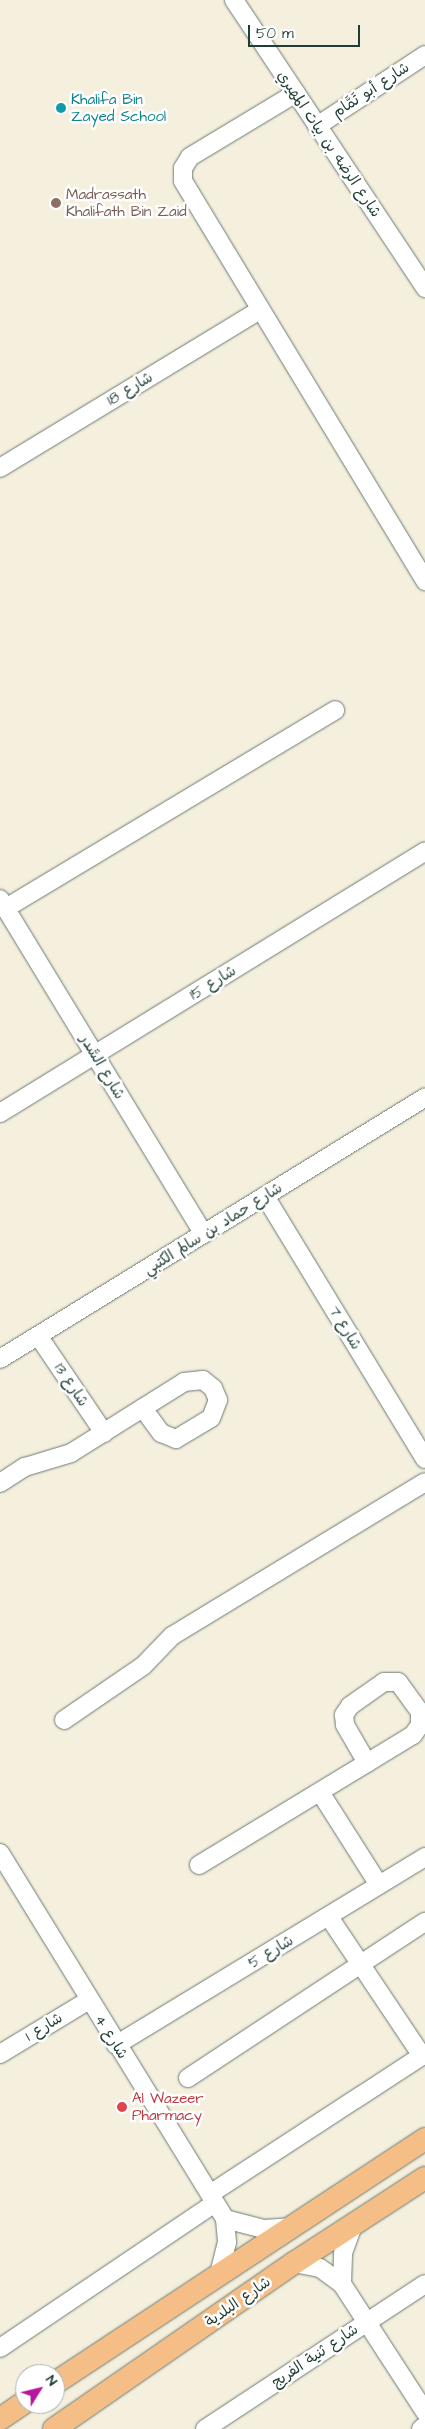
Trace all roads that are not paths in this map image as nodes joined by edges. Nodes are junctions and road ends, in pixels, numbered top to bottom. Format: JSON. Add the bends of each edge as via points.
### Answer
{"nodes":[{"id":1,"x":234,"y":0,"type":"edge"},
{"id":2,"x":425,"y":55,"type":"edge"},
{"id":3,"x":296,"y":93,"type":"junction"},
{"id":4,"x":317,"y":126,"type":"junction"},
{"id":5,"x":425,"y":288,"type":"edge"},
{"id":6,"x":260,"y":310,"type":"junction"},
{"id":7,"x":0,"y":468,"type":"edge"},
{"id":8,"x":425,"y":581,"type":"edge"},
{"id":9,"x":335,"y":710,"type":"dead end"},
{"id":10,"x":425,"y":852,"type":"edge"},
{"id":11,"x":3,"y":904,"type":"edge"},
{"id":12,"x":95,"y":1055,"type":"junction"},
{"id":13,"x":425,"y":1098,"type":"edge"},
{"id":14,"x":0,"y":1113,"type":"edge"},
{"id":15,"x":265,"y":1196,"type":"junction"},
{"id":16,"x":204,"y":1234,"type":"junction"},
{"id":17,"x":39,"y":1336,"type":"junction"},
{"id":18,"x":0,"y":1359,"type":"edge"},
{"id":19,"x":143,"y":1408,"type":"dead end"},
{"id":20,"x":104,"y":1433,"type":"junction"},
{"id":21,"x":425,"y":1459,"type":"edge"},
{"id":22,"x":425,"y":1482,"type":"edge"},
{"id":23,"x":0,"y":1483,"type":"edge"},
{"id":24,"x":64,"y":1720,"type":"dead end"},
{"id":25,"x":367,"y":1763,"type":"junction"},
{"id":26,"x":320,"y":1792,"type":"junction"},
{"id":27,"x":0,"y":1854,"type":"edge"},
{"id":28,"x":425,"y":1857,"type":"edge"},
{"id":29,"x":199,"y":1865,"type":"dead end"},
{"id":30,"x":379,"y":1885,"type":"junction"},
{"id":31,"x":329,"y":1917,"type":"junction"},
{"id":32,"x":425,"y":1922,"type":"edge"},
{"id":33,"x":361,"y":1964,"type":"junction"},
{"id":34,"x":89,"y":2000,"type":"junction"},
{"id":35,"x":116,"y":2045,"type":"junction"},
{"id":36,"x":0,"y":2054,"type":"edge"},
{"id":37,"x":424,"y":2055,"type":"edge"},
{"id":38,"x":188,"y":2078,"type":"dead end"},
{"id":39,"x":425,"y":2139,"type":"edge"},
{"id":40,"x":425,"y":2178,"type":"edge"},
{"id":41,"x":213,"y":2199,"type":"junction"},
{"id":42,"x":225,"y":2219,"type":"junction"},
{"id":43,"x":353,"y":2225,"type":"junction"},
{"id":44,"x":291,"y":2227,"type":"junction"},
{"id":45,"x":294,"y":2263,"type":"junction"},
{"id":46,"x":219,"y":2275,"type":"junction"},
{"id":47,"x":342,"y":2284,"type":"junction"},
{"id":48,"x":425,"y":2284,"type":"edge"},
{"id":49,"x":366,"y":2322,"type":"junction"},
{"id":50,"x":0,"y":2348,"type":"edge"},
{"id":51,"x":65,"y":2375,"type":"edge"},
{"id":52,"x":15,"y":2409,"type":"edge"},
{"id":53,"x":425,"y":2412,"type":"edge"},
{"id":54,"x":0,"y":2419,"type":"edge"},
{"id":55,"x":425,"y":2426,"type":"edge"},
{"id":56,"x":54,"y":2429,"type":"edge"},
{"id":57,"x":205,"y":2429,"type":"edge"},
{"id":58,"x":421,"y":2429,"type":"edge"}],
"edges":[{"from":1,"to":3,"type":"street","name":"شارع الرضه بن بيات المهيري"},
{"from":2,"to":4,"type":"street","name":"شارع أبو تَمَّام"},
{"from":3,"to":4,"type":"street","name":"شارع الرضه بن بيات المهيري"},
{"from":3,"to":6,"type":"street","via":[[196,153],[183,168],[186,187]]},
{"from":4,"to":5,"type":"street","name":"شارع الرضه بن بيات المهيري"},
{"from":6,"to":7,"type":"street","name":"شارع 18"},
{"from":6,"to":8,"type":"street"},
{"from":9,"to":11,"type":"street"},
{"from":10,"to":12,"type":"street","name":"شارع 15"},
{"from":11,"to":12,"type":"street","name":"شارع السَّدر"},
{"from":12,"to":14,"type":"street","name":"شارع 15"},
{"from":12,"to":16,"type":"street","name":"شارع السَّدر"},
{"from":13,"to":15,"type":"street","name":"شارع حماد بن سالم الكتبي"},
{"from":15,"to":16,"type":"street","name":"شارع حماد بن سالم الكتبي"},
{"from":15,"to":21,"type":"street","name":"شارع 7"},
{"from":16,"to":17,"type":"street","name":"شارع حماد بن سالم الكتبي"},
{"from":17,"to":18,"type":"street","name":"شارع حماد بن سالم الكتبي"},
{"from":17,"to":20,"type":"street","name":"شارع 13"},
{"from":19,"to":20,"type":"street"},
{"from":20,"to":23,"type":"street","via":[[71,1453],[25,1467]]},
{"from":22,"to":24,"type":"street","via":[[172,1636],[143,1666]]},
{"from":25,"to":25,"type":"street","via":[[413,1735],[420,1725],[420,1712],[398,1682],[384,1682],[350,1706],[344,1715],[345,1725]]},
{"from":25,"to":26,"type":"street"},
{"from":26,"to":29,"type":"street"},
{"from":26,"to":30,"type":"street"},
{"from":27,"to":34,"type":"street","name":"شارع 4"},
{"from":28,"to":30,"type":"street","name":"شارع 5"},
{"from":30,"to":31,"type":"street","name":"شارع 5"},
{"from":31,"to":33,"type":"street"},
{"from":31,"to":35,"type":"street","name":"شارع 5"},
{"from":32,"to":33,"type":"street"},
{"from":33,"to":37,"type":"street"},
{"from":33,"to":38,"type":"street"},
{"from":34,"to":35,"type":"street","name":"شارع 4"},
{"from":34,"to":36,"type":"street","name":"شارع 1"},
{"from":35,"to":41,"type":"street","name":"شارع 4"},
{"from":37,"to":41,"type":"street"},
{"from":39,"to":44,"type":"main road"},
{"from":40,"to":43,"type":"main road","name":"شارع البلدية"},
{"from":41,"to":42,"type":"street","name":"شارع 4"},
{"from":41,"to":50,"type":"street"},
{"from":42,"to":44,"type":"street","via":[[264,2229]]},
{"from":42,"to":46,"type":"street","name":"شارع 4","via":[[226,2247]]},
{"from":43,"to":45,"type":"main road","name":"شارع البلدية"},
{"from":43,"to":47,"type":"street","via":[[343,2254]]},
{"from":44,"to":46,"type":"main road"},
{"from":45,"to":47,"type":"street","via":[[320,2268]]},
{"from":45,"to":56,"type":"main road","name":"شارع البلدية"},
{"from":46,"to":51,"type":"main road"},
{"from":47,"to":49,"type":"street"},
{"from":48,"to":49,"type":"street","name":"شارع ثنية الفريج"},
{"from":49,"to":53,"type":"street"},
{"from":49,"to":57,"type":"street","name":"شارع ثنية الفريج"},
{"from":52,"to":54,"type":"main road"},
{"from":55,"to":58,"type":"street"}]}
